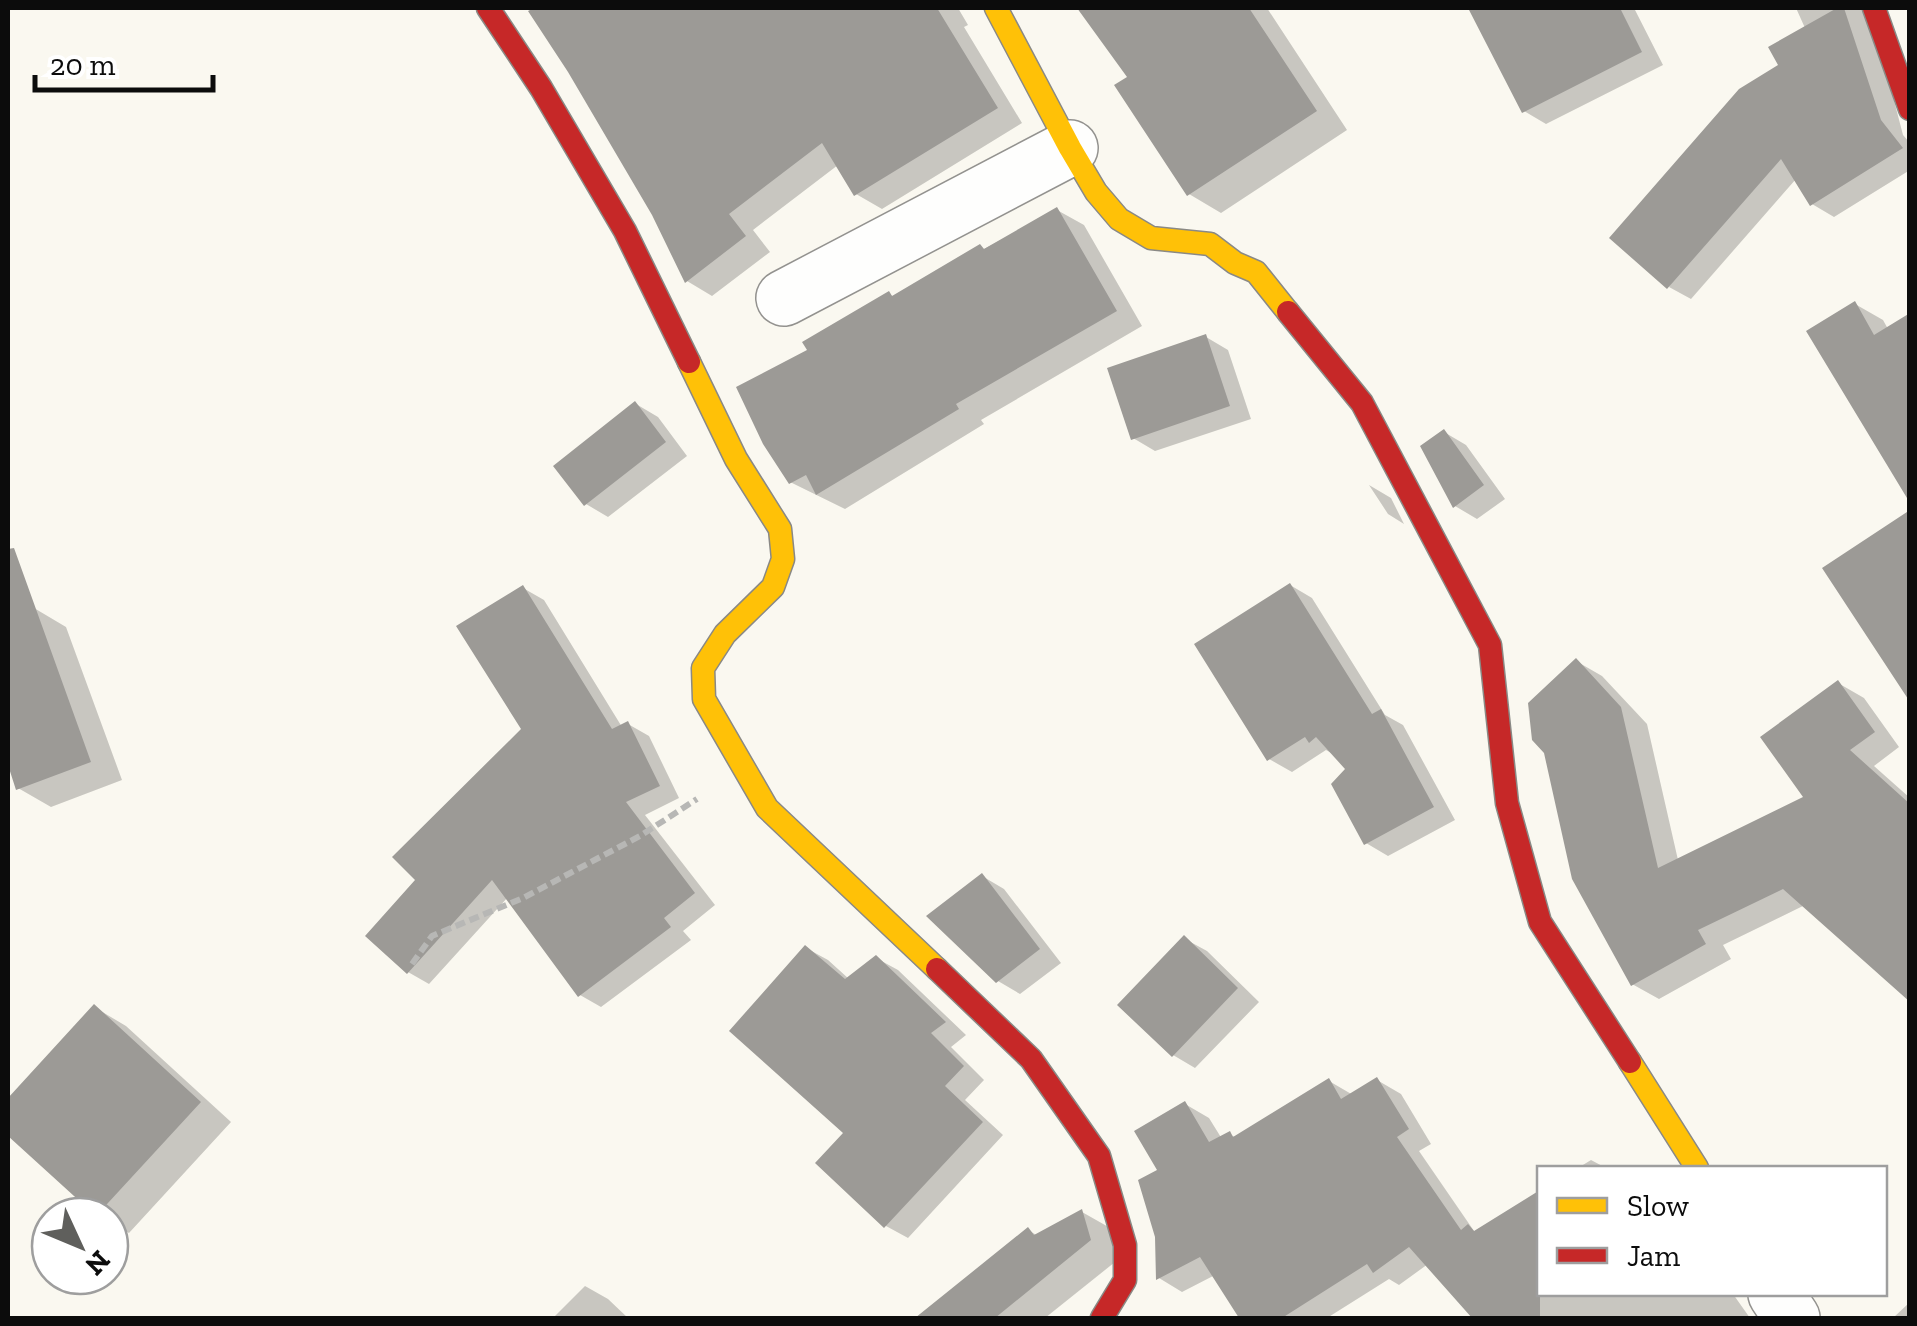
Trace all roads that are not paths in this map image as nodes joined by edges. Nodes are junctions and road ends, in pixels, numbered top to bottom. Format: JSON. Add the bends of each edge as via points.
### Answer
{"nodes":[{"id":1,"x":488,"y":8,"type":"edge"},
{"id":2,"x":996,"y":8,"type":"edge"},
{"id":3,"x":1874,"y":8,"type":"edge"},
{"id":4,"x":1910,"y":110,"type":"edge"},
{"id":5,"x":1070,"y":148,"type":"junction"},
{"id":6,"x":784,"y":298,"type":"dead end"},
{"id":7,"x":1696,"y":1166,"type":"edge"},
{"id":8,"x":1777,"y":1296,"type":"edge"},
{"id":9,"x":1102,"y":1318,"type":"edge"},
{"id":10,"x":1792,"y":1318,"type":"edge"}],
"edges":[{"from":1,"to":9,"type":"street","via":[[626,231],[736,459],[780,529],[784,559],[773,587],[725,634],[703,668],[704,700],[767,808],[1031,1059],[1098,1156],[1124,1245],[1125,1280]]},
{"from":2,"to":5,"type":"street"},
{"from":3,"to":4,"type":"street"},
{"from":5,"to":6,"type":"street"},
{"from":5,"to":7,"type":"street","via":[[1119,219],[1151,238],[1210,244],[1256,272],[1362,403],[1490,645],[1507,803],[1540,922]]},
{"from":8,"to":10,"type":"street"}]}
